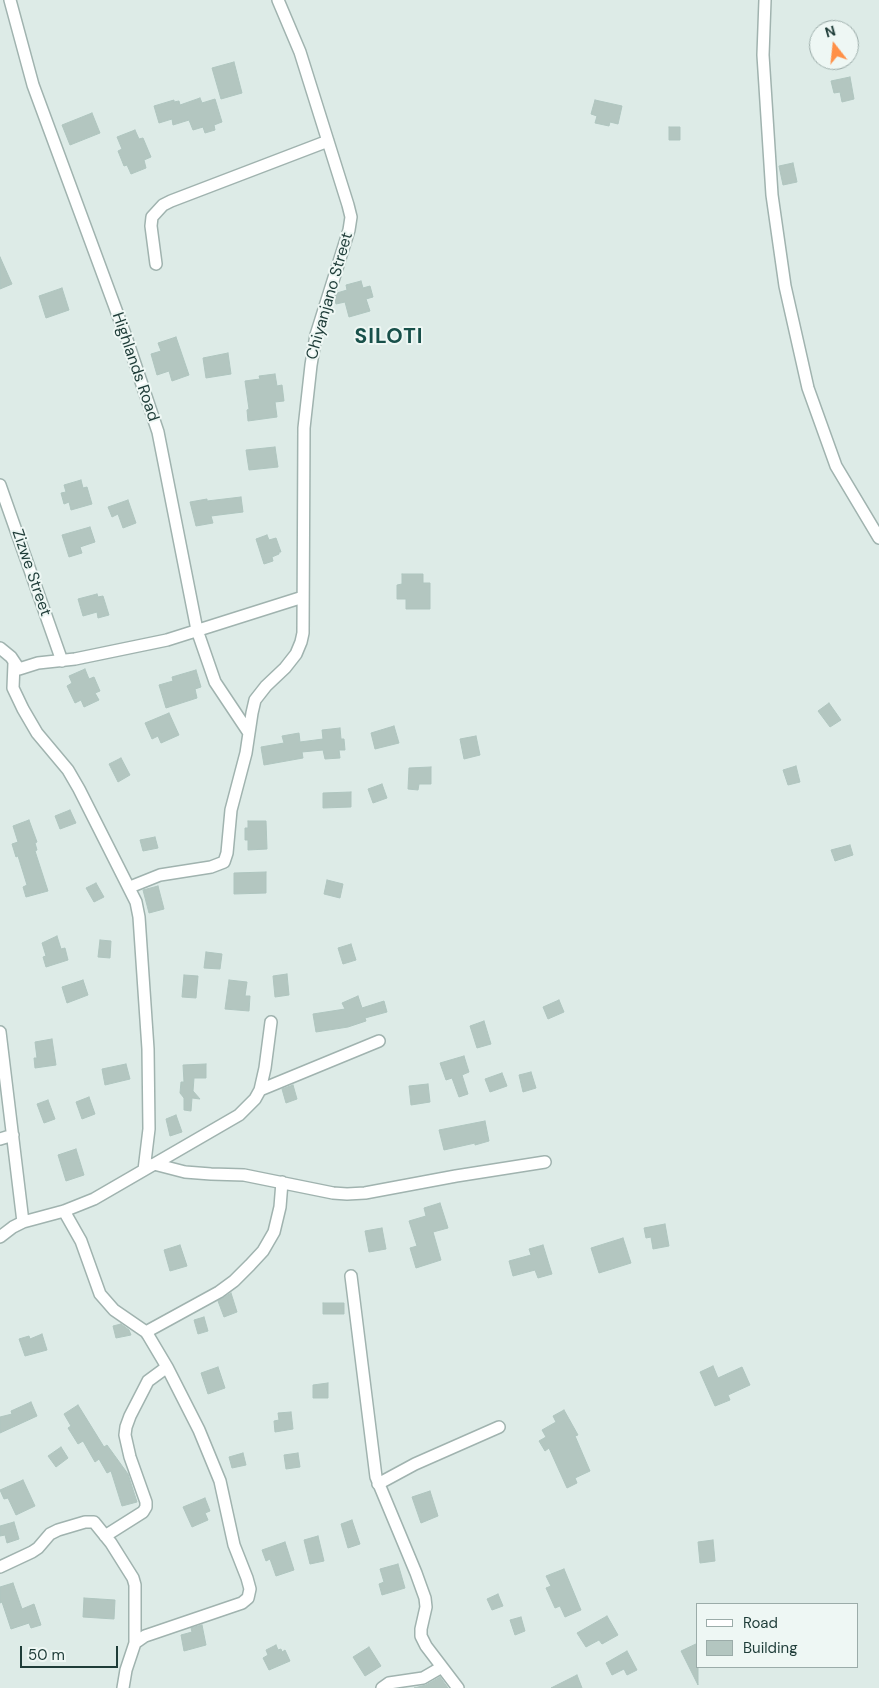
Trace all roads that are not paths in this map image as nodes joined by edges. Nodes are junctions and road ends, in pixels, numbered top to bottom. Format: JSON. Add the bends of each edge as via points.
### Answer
{"nodes":[{"id":1,"x":10,"y":0,"type":"edge"},
{"id":2,"x":278,"y":0,"type":"edge"},
{"id":3,"x":765,"y":0,"type":"edge"},
{"id":4,"x":328,"y":140,"type":"junction"},
{"id":5,"x":156,"y":264,"type":"dead end"},
{"id":6,"x":0,"y":484,"type":"edge"},
{"id":7,"x":879,"y":538,"type":"edge"},
{"id":8,"x":303,"y":597,"type":"junction"},
{"id":9,"x":198,"y":630,"type":"junction"},
{"id":10,"x":0,"y":648,"type":"edge"},
{"id":11,"x":62,"y":661,"type":"junction"},
{"id":12,"x":14,"y":663,"type":"junction"},
{"id":13,"x":249,"y":733,"type":"junction"},
{"id":14,"x":130,"y":887,"type":"junction"},
{"id":15,"x":271,"y":1022,"type":"dead end"},
{"id":16,"x":0,"y":1032,"type":"edge"},
{"id":17,"x":379,"y":1041,"type":"dead end"},
{"id":18,"x":260,"y":1090,"type":"junction"},
{"id":19,"x":13,"y":1135,"type":"junction"},
{"id":20,"x":0,"y":1139,"type":"edge"},
{"id":21,"x":545,"y":1162,"type":"dead end"},
{"id":22,"x":149,"y":1167,"type":"junction"},
{"id":23,"x":282,"y":1182,"type":"junction"},
{"id":24,"x":64,"y":1211,"type":"junction"},
{"id":25,"x":22,"y":1222,"type":"junction"},
{"id":26,"x":0,"y":1237,"type":"edge"},
{"id":27,"x":351,"y":1276,"type":"dead end"},
{"id":28,"x":146,"y":1332,"type":"junction"},
{"id":29,"x":167,"y":1367,"type":"junction"},
{"id":30,"x":499,"y":1427,"type":"dead end"},
{"id":31,"x":378,"y":1484,"type":"junction"},
{"id":32,"x":105,"y":1536,"type":"junction"},
{"id":33,"x":0,"y":1566,"type":"edge"},
{"id":34,"x":135,"y":1643,"type":"junction"},
{"id":35,"x":442,"y":1667,"type":"junction"},
{"id":36,"x":123,"y":1688,"type":"edge"},
{"id":37,"x":382,"y":1688,"type":"edge"},
{"id":38,"x":458,"y":1688,"type":"edge"}],
"edges":[{"from":1,"to":9,"type":"street","name":"Highlands Road","via":[[33,85],[158,432]]},
{"from":2,"to":4,"type":"street","name":"Chiyanjano Street","via":[[300,52]]},
{"from":3,"to":7,"type":"street","via":[[763,55],[772,195],[785,286],[808,388],[836,466]]},
{"from":4,"to":5,"type":"street","via":[[163,205],[152,217]]},
{"from":4,"to":8,"type":"street","name":"Chiyanjano Street","via":[[348,205],[350,224],[316,335],[311,364],[304,428]]},
{"from":6,"to":11,"type":"street","name":"Zizwe Street"},
{"from":8,"to":9,"type":"street"},
{"from":8,"to":13,"type":"street","name":"Chiyanjano Street","via":[[303,633],[298,649],[255,700]]},
{"from":9,"to":11,"type":"street","via":[[136,647]]},
{"from":9,"to":13,"type":"street","name":"Highlands Road","via":[[215,682]]},
{"from":10,"to":12,"type":"street"},
{"from":11,"to":12,"type":"street","via":[[18,669]]},
{"from":12,"to":14,"type":"street","via":[[13,688],[23,709],[37,733],[68,770]]},
{"from":13,"to":14,"type":"street","name":"Chiyanjano Street","via":[[231,810],[224,862],[160,875]]},
{"from":14,"to":22,"type":"street","via":[[139,917],[148,1049]]},
{"from":15,"to":18,"type":"street"},
{"from":16,"to":19,"type":"street"},
{"from":17,"to":18,"type":"street"},
{"from":18,"to":22,"type":"street","via":[[239,1115]]},
{"from":19,"to":20,"type":"street"},
{"from":19,"to":25,"type":"street"},
{"from":21,"to":23,"type":"street","via":[[357,1194],[333,1193]]},
{"from":22,"to":23,"type":"street","via":[[244,1175]]},
{"from":22,"to":24,"type":"street","via":[[94,1199]]},
{"from":23,"to":28,"type":"street","via":[[274,1232],[250,1266],[219,1292]]},
{"from":24,"to":25,"type":"street"},
{"from":24,"to":28,"type":"street","via":[[81,1241],[103,1298],[114,1310]]},
{"from":25,"to":26,"type":"street"},
{"from":27,"to":31,"type":"street"},
{"from":28,"to":29,"type":"street"},
{"from":29,"to":32,"type":"street","via":[[148,1381],[126,1427],[130,1457],[146,1507]]},
{"from":29,"to":34,"type":"street","via":[[220,1481],[234,1545],[250,1589],[242,1604],[145,1636]]},
{"from":30,"to":31,"type":"street"},
{"from":31,"to":35,"type":"street","via":[[424,1598],[426,1607],[421,1636]]},
{"from":32,"to":33,"type":"street","via":[[90,1521],[65,1527],[50,1534],[32,1552]]},
{"from":32,"to":34,"type":"street","via":[[135,1585]]},
{"from":34,"to":36,"type":"street"},
{"from":35,"to":37,"type":"street","via":[[423,1678],[389,1683]]},
{"from":35,"to":38,"type":"street"}]}
